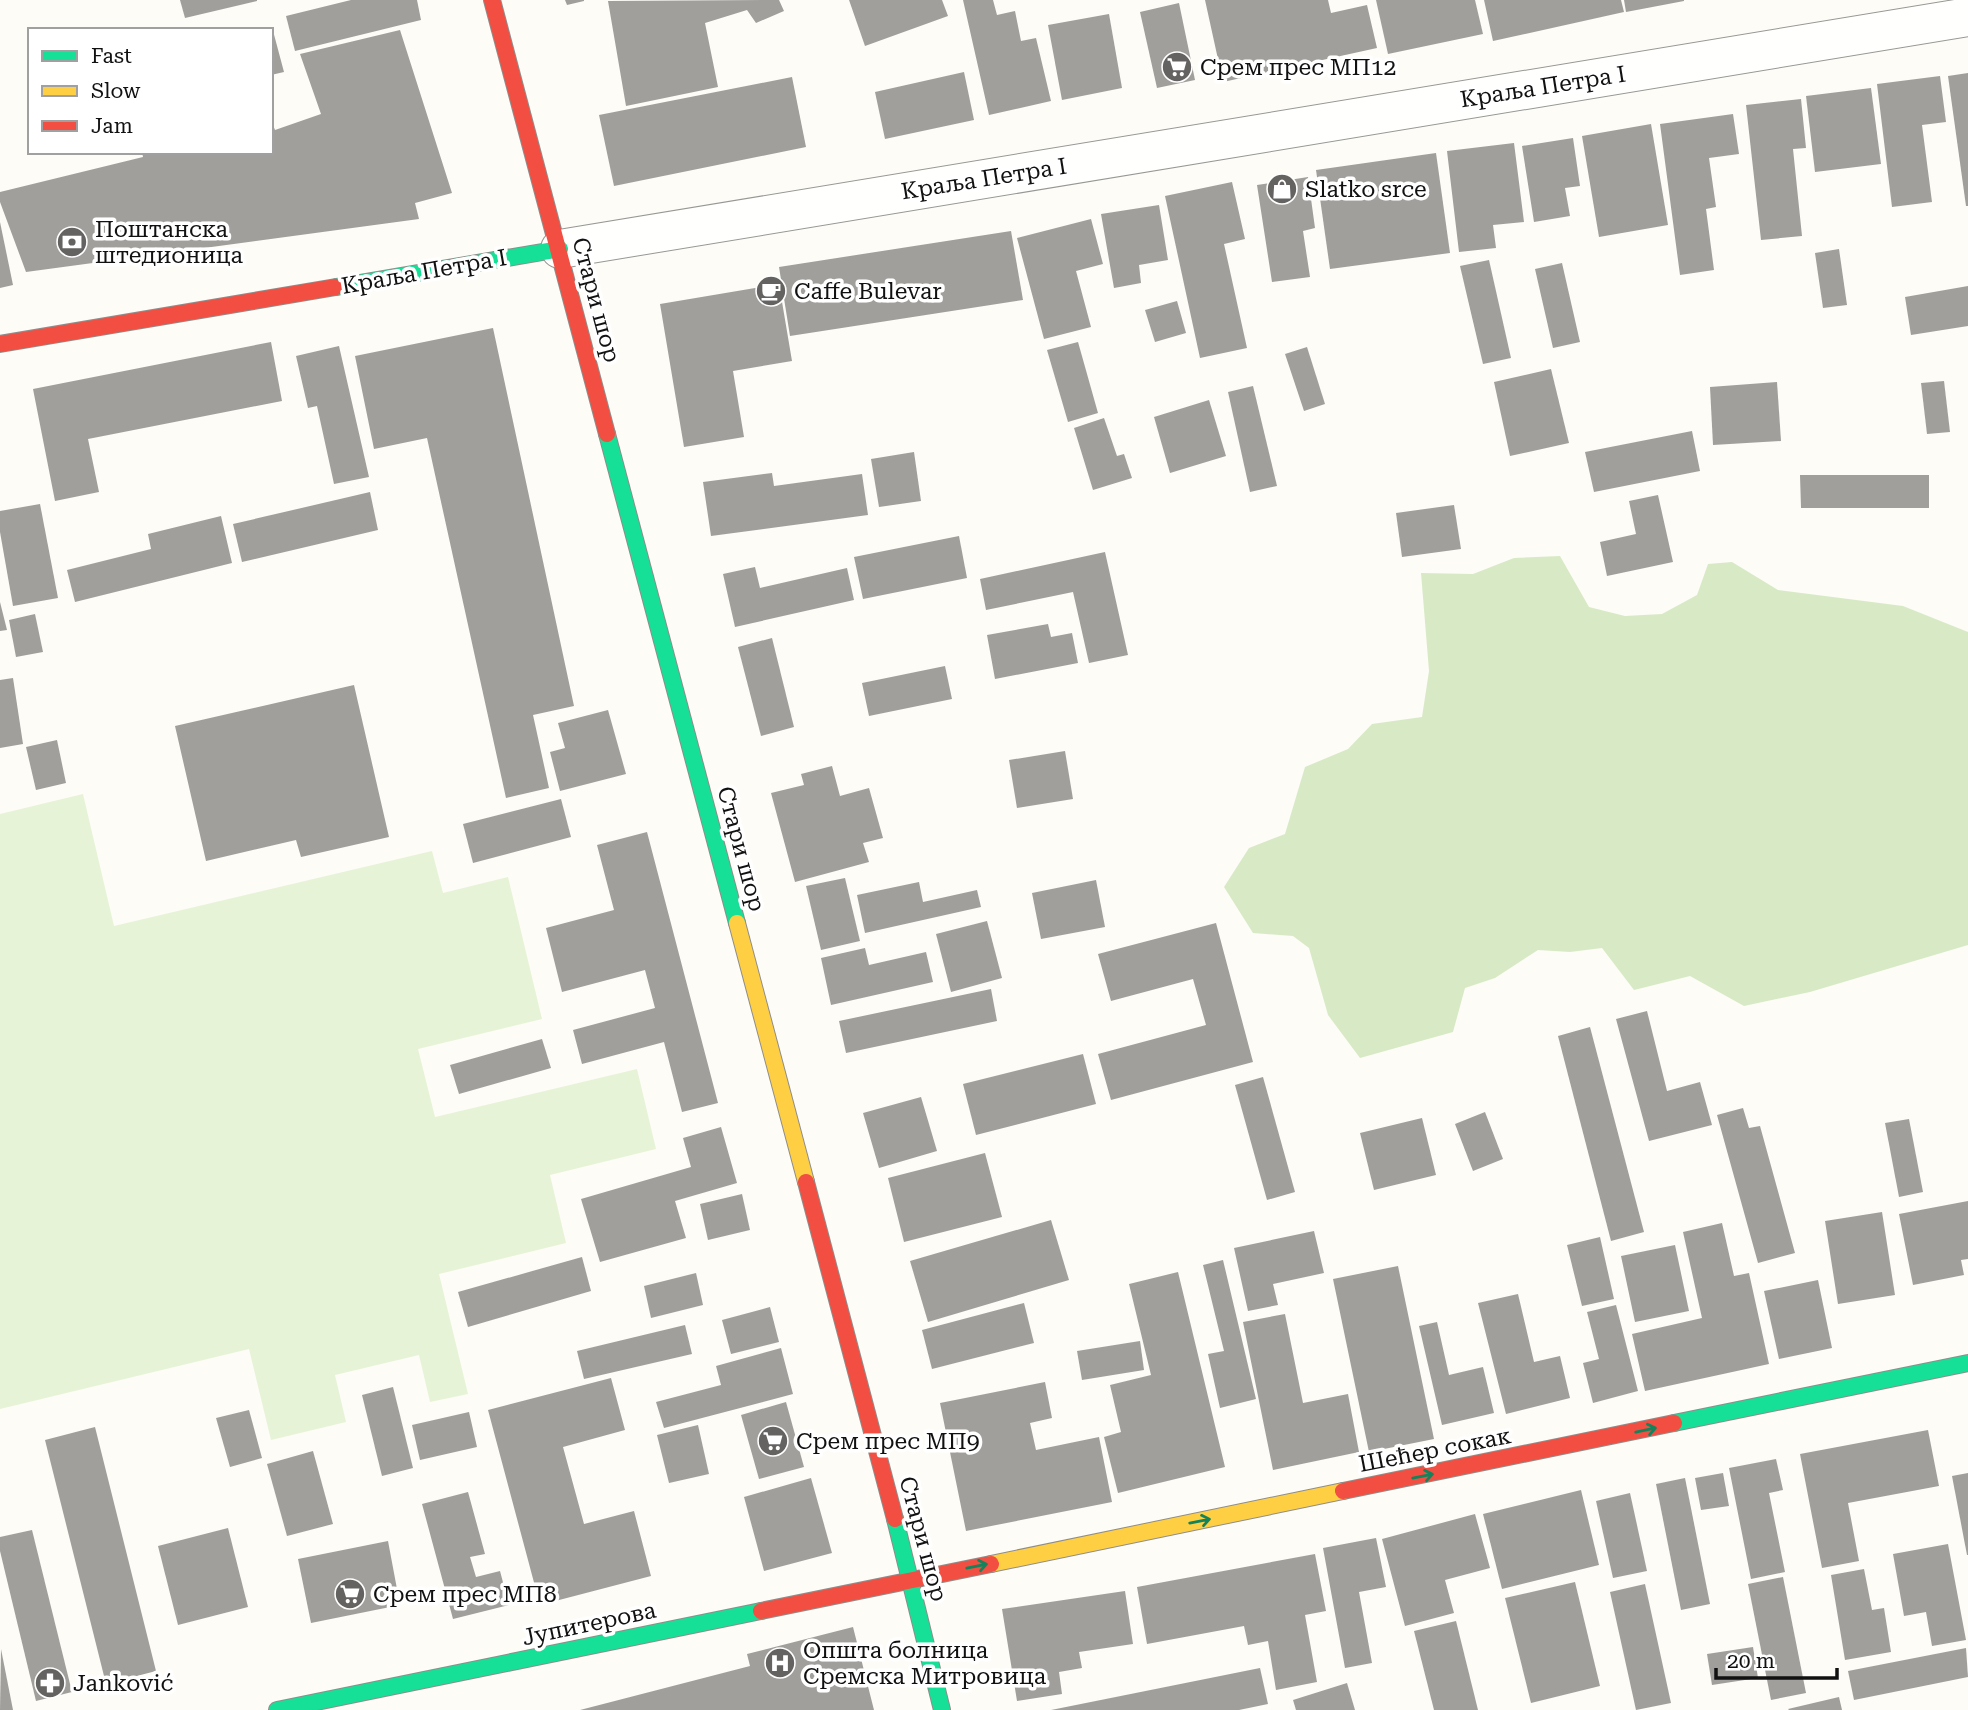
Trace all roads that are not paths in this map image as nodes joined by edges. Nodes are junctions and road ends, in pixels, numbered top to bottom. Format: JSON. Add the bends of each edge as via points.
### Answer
{"nodes":[{"id":1,"x":492,"y":0,"type":"edge"},
{"id":2,"x":1968,"y":17,"type":"edge"},
{"id":3,"x":560,"y":249,"type":"junction"},
{"id":4,"x":0,"y":344,"type":"edge"},
{"id":5,"x":1968,"y":1363,"type":"edge"},
{"id":6,"x":910,"y":1579,"type":"junction"},
{"id":7,"x":277,"y":1710,"type":"edge"},
{"id":8,"x":942,"y":1710,"type":"edge"}],
"edges":[{"from":1,"to":3,"type":"street","name":"Стари шор"},
{"from":2,"to":3,"type":"street","name":"Краља Петра I"},
{"from":3,"to":4,"type":"street","name":"Краља Петра I"},
{"from":3,"to":6,"type":"street","name":"Стари шор"},
{"from":6,"to":5,"type":"street","name":"Шећер сокак","one_way":true},
{"from":6,"to":7,"type":"street","name":"Јупитерова"},
{"from":6,"to":8,"type":"street","name":"Стари шор"}]}
